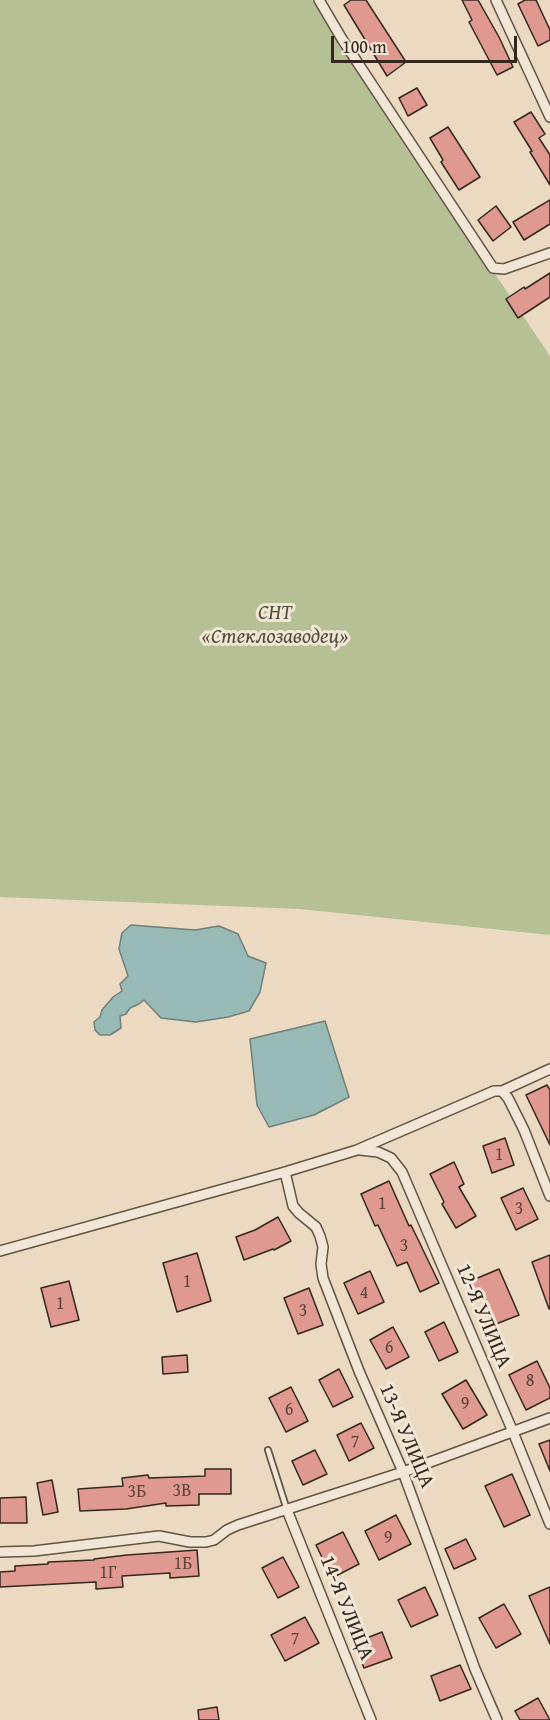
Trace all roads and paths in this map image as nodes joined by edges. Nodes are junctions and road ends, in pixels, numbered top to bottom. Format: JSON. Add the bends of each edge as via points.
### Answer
{"nodes":[{"id":1,"x":320,"y":0,"type":"edge"},
{"id":2,"x":496,"y":0,"type":"edge"},
{"id":3,"x":550,"y":117,"type":"edge"},
{"id":4,"x":550,"y":253,"type":"edge"},
{"id":5,"x":550,"y":1070,"type":"edge"},
{"id":6,"x":502,"y":1091,"type":"junction"},
{"id":7,"x":357,"y":1150,"type":"junction"},
{"id":8,"x":285,"y":1172,"type":"junction"},
{"id":9,"x":550,"y":1196,"type":"edge"},
{"id":10,"x":0,"y":1251,"type":"edge"},
{"id":11,"x":550,"y":1418,"type":"edge"},
{"id":12,"x":513,"y":1431,"type":"junction"},
{"id":13,"x":268,"y":1450,"type":"dead end"},
{"id":14,"x":403,"y":1472,"type":"junction"},
{"id":15,"x":287,"y":1510,"type":"junction"},
{"id":16,"x":550,"y":1524,"type":"edge"},
{"id":17,"x":0,"y":1552,"type":"edge"},
{"id":18,"x":371,"y":1720,"type":"edge"},
{"id":19,"x":497,"y":1720,"type":"edge"}],
"edges":[{"from":1,"to":4,"type":"street","via":[[493,268],[504,269]]},
{"from":2,"to":3,"type":"street"},
{"from":5,"to":6,"type":"street"},
{"from":6,"to":7,"type":"street","via":[[494,1091]]},
{"from":6,"to":9,"type":"street","via":[[524,1130]]},
{"from":7,"to":8,"type":"street"},
{"from":7,"to":12,"type":"street","name":"12-Я УЛИЦА","via":[[391,1158],[402,1172]]},
{"from":8,"to":10,"type":"street"},
{"from":8,"to":14,"type":"street","name":"13-Я УЛИЦА","via":[[293,1206],[316,1227],[320,1236],[323,1278]]},
{"from":11,"to":12,"type":"street"},
{"from":12,"to":14,"type":"street"},
{"from":12,"to":16,"type":"street","name":"12-Я УЛИЦА"},
{"from":13,"to":15,"type":"lane"},
{"from":14,"to":15,"type":"street"},
{"from":14,"to":19,"type":"street","name":"13-Я УЛИЦА"},
{"from":15,"to":17,"type":"street","via":[[227,1530],[206,1542],[159,1536]]},
{"from":15,"to":18,"type":"street","name":"14-Я УЛИЦА"}]}
